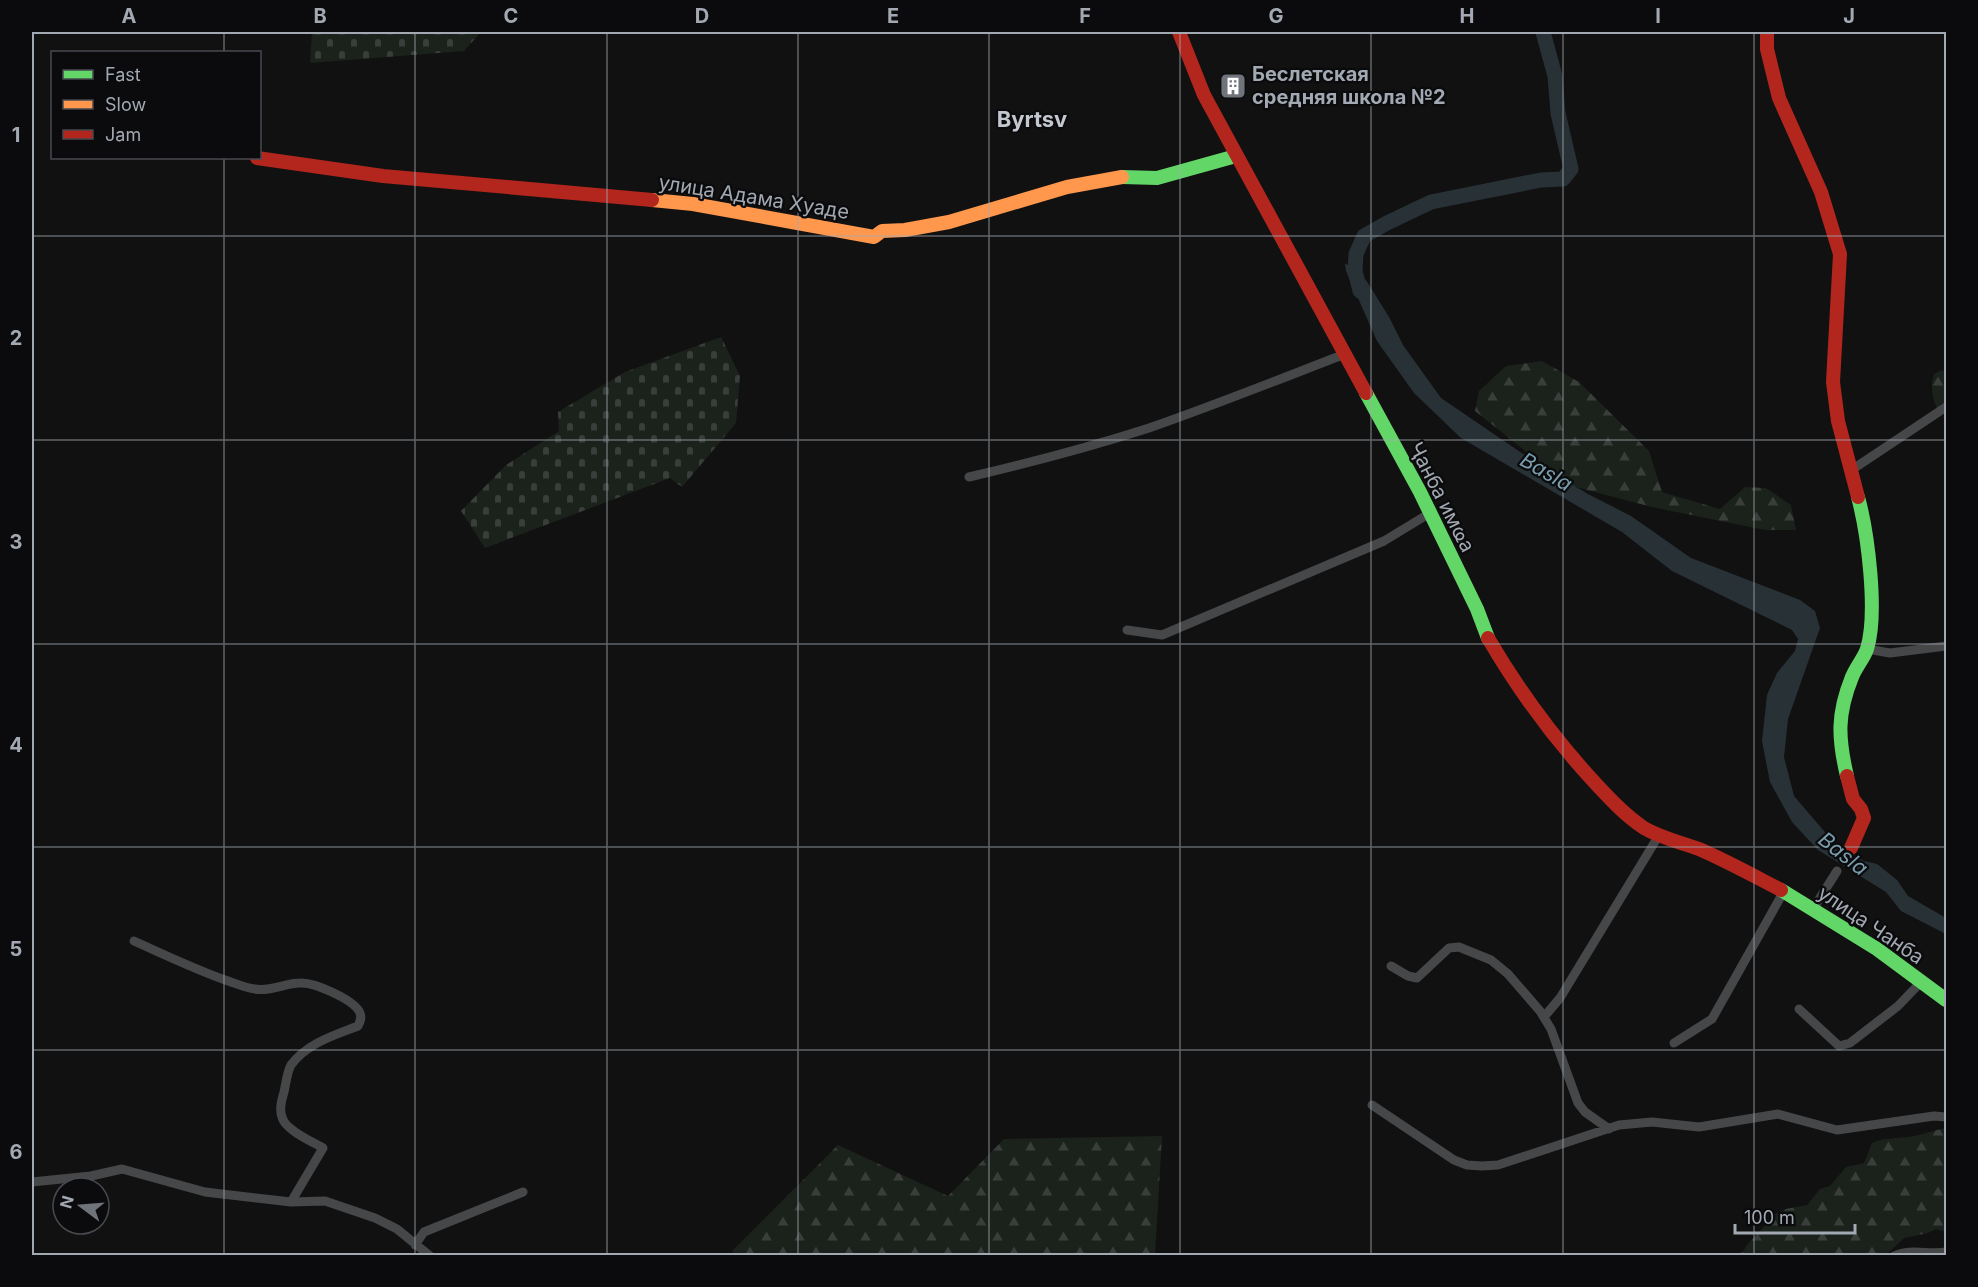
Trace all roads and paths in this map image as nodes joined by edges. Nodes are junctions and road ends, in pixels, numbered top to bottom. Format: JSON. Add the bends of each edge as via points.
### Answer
{"nodes":[{"id":1,"x":1179,"y":32,"type":"edge"},
{"id":2,"x":1767,"y":32,"type":"edge"},
{"id":3,"x":1236,"y":156,"type":"junction"},
{"id":4,"x":261,"y":159,"type":"edge"},
{"id":5,"x":1345,"y":354,"type":"junction"},
{"id":6,"x":1947,"y":407,"type":"edge"},
{"id":7,"x":1852,"y":469,"type":"junction"},
{"id":8,"x":969,"y":477,"type":"dead end"},
{"id":9,"x":1430,"y":513,"type":"junction"},
{"id":10,"x":1127,"y":630,"type":"dead end"},
{"id":11,"x":1947,"y":646,"type":"edge"},
{"id":12,"x":1867,"y":649,"type":"junction"},
{"id":13,"x":1659,"y":835,"type":"junction"},
{"id":14,"x":1851,"y":848,"type":"dead end"},
{"id":15,"x":1837,"y":871,"type":"dead end"},
{"id":16,"x":1778,"y":888,"type":"junction"},
{"id":17,"x":1813,"y":909,"type":"junction"},
{"id":18,"x":134,"y":941,"type":"dead end"},
{"id":19,"x":1391,"y":966,"type":"dead end"},
{"id":20,"x":1921,"y":982,"type":"junction"},
{"id":21,"x":1947,"y":1000,"type":"edge"},
{"id":22,"x":1799,"y":1009,"type":"dead end"},
{"id":23,"x":1544,"y":1017,"type":"junction"},
{"id":24,"x":1674,"y":1043,"type":"dead end"},
{"id":25,"x":1372,"y":1105,"type":"dead end"},
{"id":26,"x":1947,"y":1117,"type":"edge"},
{"id":27,"x":1609,"y":1129,"type":"junction"},
{"id":28,"x":32,"y":1182,"type":"edge"},
{"id":29,"x":523,"y":1192,"type":"dead end"},
{"id":30,"x":291,"y":1202,"type":"junction"},
{"id":31,"x":415,"y":1245,"type":"junction"},
{"id":32,"x":1947,"y":1252,"type":"edge"},
{"id":33,"x":430,"y":1256,"type":"edge"},
{"id":34,"x":1894,"y":1256,"type":"edge"}],
"edges":[{"from":1,"to":3,"type":"street","name":"Ҷанба имҩа","via":[[1204,95]]},
{"from":2,"to":7,"type":"street","via":[[1767,49],[1779,98],[1821,192],[1840,254],[1833,382],[1838,421]]},
{"from":3,"to":4,"type":"street","name":"улица Адама Хуаде","via":[[1157,178],[1117,177],[1067,187],[949,222],[882,231],[874,237],[693,204],[383,176]]},
{"from":3,"to":5,"type":"street","name":"Ҷанба имҩа"},
{"from":5,"to":8,"type":"street","via":[[1146,428]]},
{"from":5,"to":9,"type":"street","name":"Ҷанба имҩа"},
{"from":6,"to":7,"type":"street"},
{"from":7,"to":12,"type":"street","via":[[1864,518],[1870,572]]},
{"from":9,"to":10,"type":"street","via":[[1384,541],[1162,635]]},
{"from":9,"to":13,"type":"street","name":"Ҷанба имҩа","via":[[1485,633],[1517,686],[1578,765],[1615,804],[1631,819]]},
{"from":11,"to":12,"type":"street","via":[[1890,653]]},
{"from":12,"to":14,"type":"street","via":[[1852,674],[1840,724],[1845,772],[1864,819]]},
{"from":13,"to":16,"type":"street","name":"Ҷанба имҩа","via":[[1698,849]]},
{"from":13,"to":23,"type":"street","via":[[1560,998]]},
{"from":15,"to":17,"type":"street"},
{"from":16,"to":17,"type":"street","name":"улица Чанба"},
{"from":16,"to":24,"type":"street","via":[[1712,1019]]},
{"from":17,"to":20,"type":"street","name":"улица Чанба"},
{"from":18,"to":30,"type":"street","via":[[216,977],[255,989],[301,982],[316,986],[360,1012],[358,1026],[315,1044],[289,1071],[280,1106],[282,1116],[298,1134],[323,1148]]},
{"from":19,"to":23,"type":"street","via":[[1417,978],[1449,948],[1459,947],[1491,960]]},
{"from":20,"to":21,"type":"street","name":"улица Чанба"},
{"from":20,"to":22,"type":"street","via":[[1898,1006],[1843,1047]]},
{"from":23,"to":27,"type":"street","via":[[1578,1103]]},
{"from":25,"to":27,"type":"street","via":[[1467,1165],[1498,1165]]},
{"from":26,"to":27,"type":"street","via":[[1837,1131],[1778,1114],[1699,1126],[1652,1122]]},
{"from":28,"to":30,"type":"street","via":[[122,1169],[206,1192]]},
{"from":29,"to":31,"type":"street","via":[[424,1232]]},
{"from":30,"to":31,"type":"street","via":[[325,1201],[353,1210],[397,1228]]},
{"from":31,"to":33,"type":"street"},
{"from":32,"to":34,"type":"street","via":[[1904,1251]]}]}
